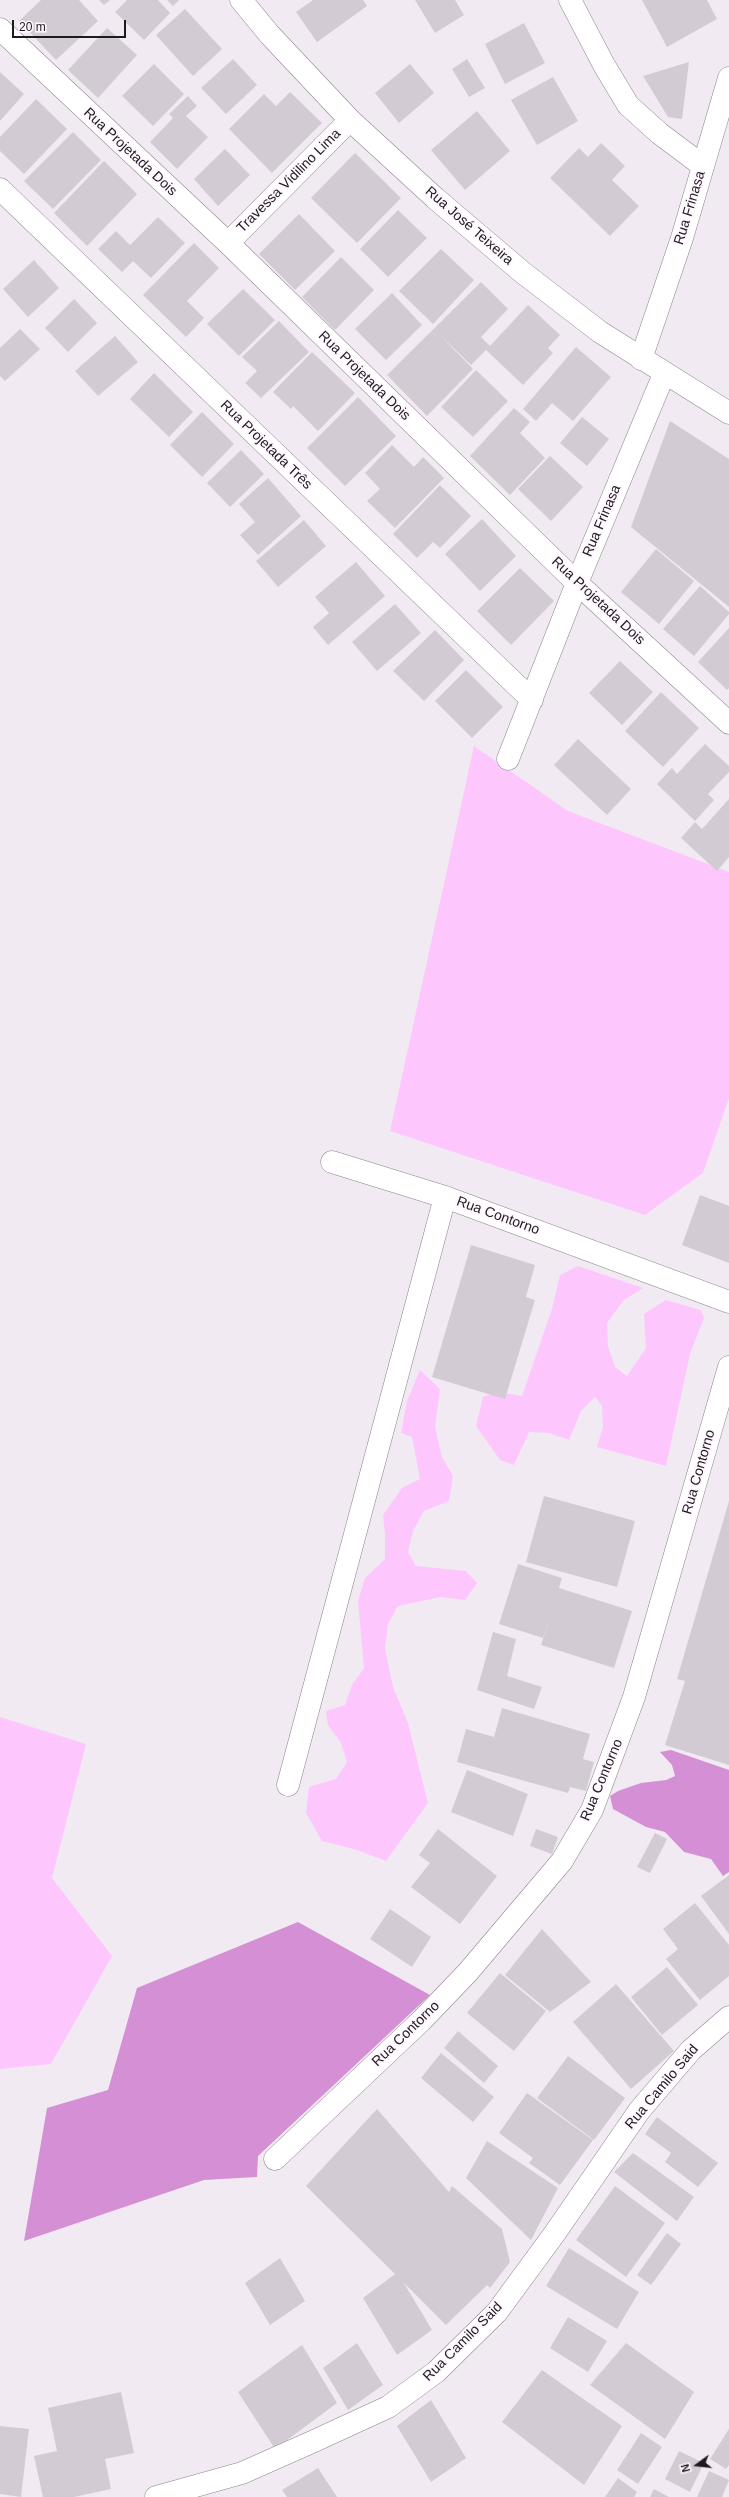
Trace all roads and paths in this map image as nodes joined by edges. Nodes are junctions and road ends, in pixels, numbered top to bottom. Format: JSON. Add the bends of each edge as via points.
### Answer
{"nodes":[{"id":1,"x":241,"y":0,"type":"edge"},
{"id":2,"x":570,"y":0,"type":"edge"},
{"id":3,"x":0,"y":29,"type":"edge"},
{"id":4,"x":729,"y":78,"type":"edge"},
{"id":5,"x":350,"y":120,"type":"junction"},
{"id":6,"x":703,"y":166,"type":"junction"},
{"id":7,"x":0,"y":189,"type":"edge"},
{"id":8,"x":228,"y":243,"type":"junction"},
{"id":9,"x":641,"y":359,"type":"junction"},
{"id":10,"x":664,"y":374,"type":"junction"},
{"id":11,"x":729,"y":413,"type":"edge"},
{"id":12,"x":577,"y":583,"type":"junction"},
{"id":13,"x":532,"y":700,"type":"junction"},
{"id":14,"x":729,"y":722,"type":"edge"},
{"id":15,"x":508,"y":759,"type":"dead end"},
{"id":16,"x":332,"y":1162,"type":"dead end"},
{"id":17,"x":445,"y":1197,"type":"junction"},
{"id":18,"x":729,"y":1302,"type":"edge"},
{"id":19,"x":729,"y":1367,"type":"edge"},
{"id":20,"x":288,"y":1785,"type":"dead end"},
{"id":21,"x":729,"y":2017,"type":"edge"},
{"id":22,"x":276,"y":2159,"type":"dead end"},
{"id":23,"x":156,"y":2497,"type":"edge"}],
"edges":[{"from":1,"to":5,"type":"street","name":"Rua José Teixeira","via":[[270,36]]},
{"from":2,"to":6,"type":"street","via":[[628,105],[659,133]]},
{"from":3,"to":8,"type":"street","name":"Rua Projetada Dois"},
{"from":4,"to":6,"type":"street","name":"Rua Frinasa"},
{"from":5,"to":8,"type":"street","name":"Travessa Vidilino Lima"},
{"from":5,"to":9,"type":"street","name":"Rua José Teixeira","via":[[435,198],[522,272],[600,332]]},
{"from":6,"to":9,"type":"street","name":"Rua Frinasa"},
{"from":7,"to":13,"type":"street","name":"Rua Projetada Três"},
{"from":8,"to":12,"type":"street","name":"Rua Projetada Dois"},
{"from":9,"to":10,"type":"street","name":"Rua José Teixeira"},
{"from":10,"to":11,"type":"street","name":"Rua José Teixeira"},
{"from":10,"to":12,"type":"street","name":"Rua Frinasa"},
{"from":12,"to":13,"type":"street","name":"Rua Frinasa"},
{"from":12,"to":14,"type":"street","name":"Rua Projetada Dois"},
{"from":13,"to":15,"type":"street","name":"Rua Frinasa"},
{"from":16,"to":17,"type":"street","name":"Rua Contorno"},
{"from":17,"to":18,"type":"street","name":"Rua Contorno"},
{"from":17,"to":20,"type":"street"},
{"from":19,"to":22,"type":"street","name":"Rua Contorno","via":[[634,1697],[592,1810],[562,1861],[468,1972],[422,2020]]},
{"from":21,"to":23,"type":"street","name":"Rua Camilo Said","via":[[691,2050],[638,2111],[555,2233],[497,2312],[436,2372],[388,2407],[312,2442],[242,2473]]}]}
